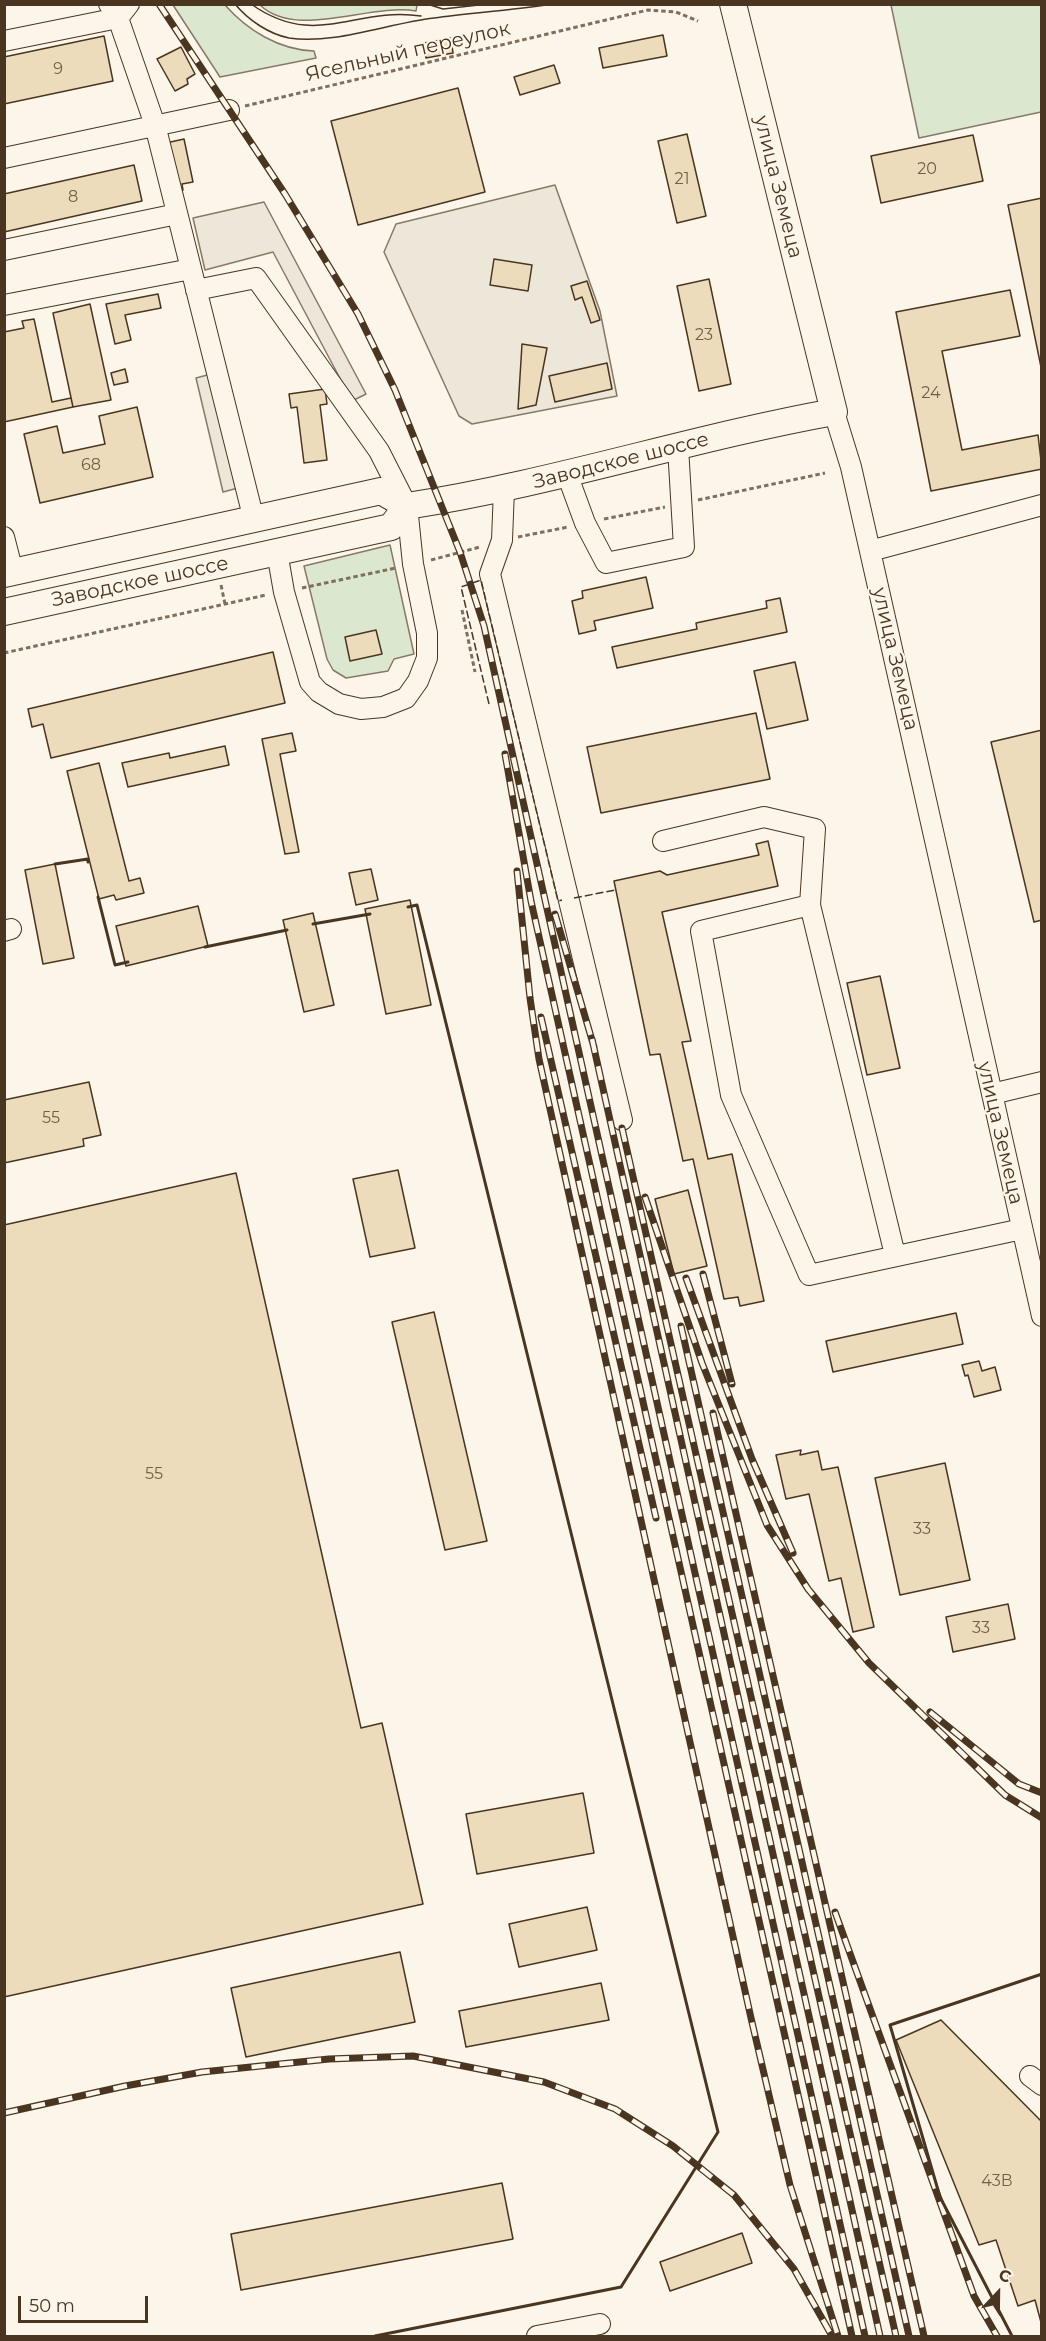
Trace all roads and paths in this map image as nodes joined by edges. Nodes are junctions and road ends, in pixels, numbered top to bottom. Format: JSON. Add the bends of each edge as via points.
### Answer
{"nodes":[{"id":1,"x":733,"y":4,"type":"edge"},
{"id":2,"x":119,"y":9,"type":"edge"},
{"id":3,"x":698,"y":21,"type":"dead end"},
{"id":4,"x":4,"y":40,"type":"edge"},
{"id":5,"x":229,"y":110,"type":"joint"},
{"id":6,"x":155,"y":125,"type":"junction"},
{"id":7,"x":4,"y":158,"type":"edge"},
{"id":8,"x":177,"y":214,"type":"junction"},
{"id":9,"x":4,"y":250,"type":"edge"},
{"id":10,"x":191,"y":269,"type":"junction"},
{"id":11,"x":196,"y":290,"type":"junction"},
{"id":12,"x":4,"y":305,"type":"edge"},
{"id":13,"x":834,"y":412,"type":"junction"},
{"id":14,"x":678,"y":447,"type":"junction"},
{"id":15,"x":567,"y":474,"type":"junction"},
{"id":16,"x":504,"y":489,"type":"junction"},
{"id":17,"x":1041,"y":505,"type":"edge"},
{"id":18,"x":406,"y":506,"type":"junction"},
{"id":19,"x":254,"y":520,"type":"junction"},
{"id":20,"x":4,"y":537,"type":"edge"},
{"id":21,"x":870,"y":551,"type":"junction"},
{"id":22,"x":277,"y":552,"type":"junction"},
{"id":23,"x":9,"y":573,"type":"edge"},
{"id":24,"x":462,"y":610,"type":"dead end"},
{"id":25,"x":4,"y":612,"type":"edge"},
{"id":26,"x":475,"y":672,"type":"dead end"},
{"id":27,"x":663,"y":841,"type":"dead end"},
{"id":28,"x":810,"y":904,"type":"junction"},
{"id":29,"x":1041,"y":1082,"type":"edge"},
{"id":30,"x":992,"y":1094,"type":"junction"},
{"id":31,"x":622,"y":1120,"type":"dead end"},
{"id":32,"x":1022,"y":1229,"type":"junction"},
{"id":33,"x":895,"y":1255,"type":"junction"},
{"id":34,"x":1041,"y":1316,"type":"edge"},
{"id":35,"x":600,"y":2324,"type":"dead end"},
{"id":36,"x":537,"y":2337,"type":"edge"}],
"edges":[{"from":1,"to":13,"type":"main road","name":"улица Земеца"},
{"from":2,"to":4,"type":"street"},
{"from":2,"to":6,"type":"street"},
{"from":3,"to":5,"type":"path","name":"Ясельный переулок","via":[[676,12],[648,10]]},
{"from":5,"to":6,"type":"street"},
{"from":6,"to":7,"type":"street"},
{"from":6,"to":8,"type":"street"},
{"from":8,"to":9,"type":"street"},
{"from":8,"to":10,"type":"street"},
{"from":10,"to":11,"type":"street"},
{"from":10,"to":12,"type":"street"},
{"from":11,"to":18,"type":"street","via":[[256,278],[379,451]]},
{"from":11,"to":19,"type":"street"},
{"from":13,"to":14,"type":"main road","name":"Заводское шоссе"},
{"from":13,"to":21,"type":"street","name":"улица Земеца"},
{"from":14,"to":15,"type":"main road","name":"Заводское шоссе"},
{"from":14,"to":15,"type":"street","via":[[684,547],[606,563],[585,523]]},
{"from":15,"to":16,"type":"main road","name":"Заводское шоссе"},
{"from":16,"to":18,"type":"main road","name":"Заводское шоссе"},
{"from":16,"to":31,"type":"street","via":[[502,540],[490,574]]},
{"from":17,"to":21,"type":"street"},
{"from":18,"to":19,"type":"main road","name":"Заводское шоссе","via":[[381,491]]},
{"from":18,"to":22,"type":"main road","name":"Заводское шоссе","via":[[391,526]]},
{"from":18,"to":22,"type":"street","via":[[427,633],[427,658],[406,698],[383,707],[361,709],[339,704],[310,682]]},
{"from":19,"to":23,"type":"main road","name":"Заводское шоссе"},
{"from":20,"to":23,"type":"street"},
{"from":21,"to":30,"type":"street","name":"улица Земеца"},
{"from":22,"to":25,"type":"main road","name":"Заводское шоссе"},
{"from":24,"to":26,"type":"path"},
{"from":27,"to":28,"type":"street","via":[[764,817],[815,829]]},
{"from":28,"to":33,"type":"street"},
{"from":28,"to":33,"type":"street","via":[[701,931],[731,1095],[809,1275]]},
{"from":29,"to":30,"type":"street"},
{"from":30,"to":32,"type":"street","name":"улица Земеца"},
{"from":32,"to":33,"type":"street"},
{"from":32,"to":34,"type":"street","name":"улица Земеца"},
{"from":35,"to":36,"type":"street"}]}
